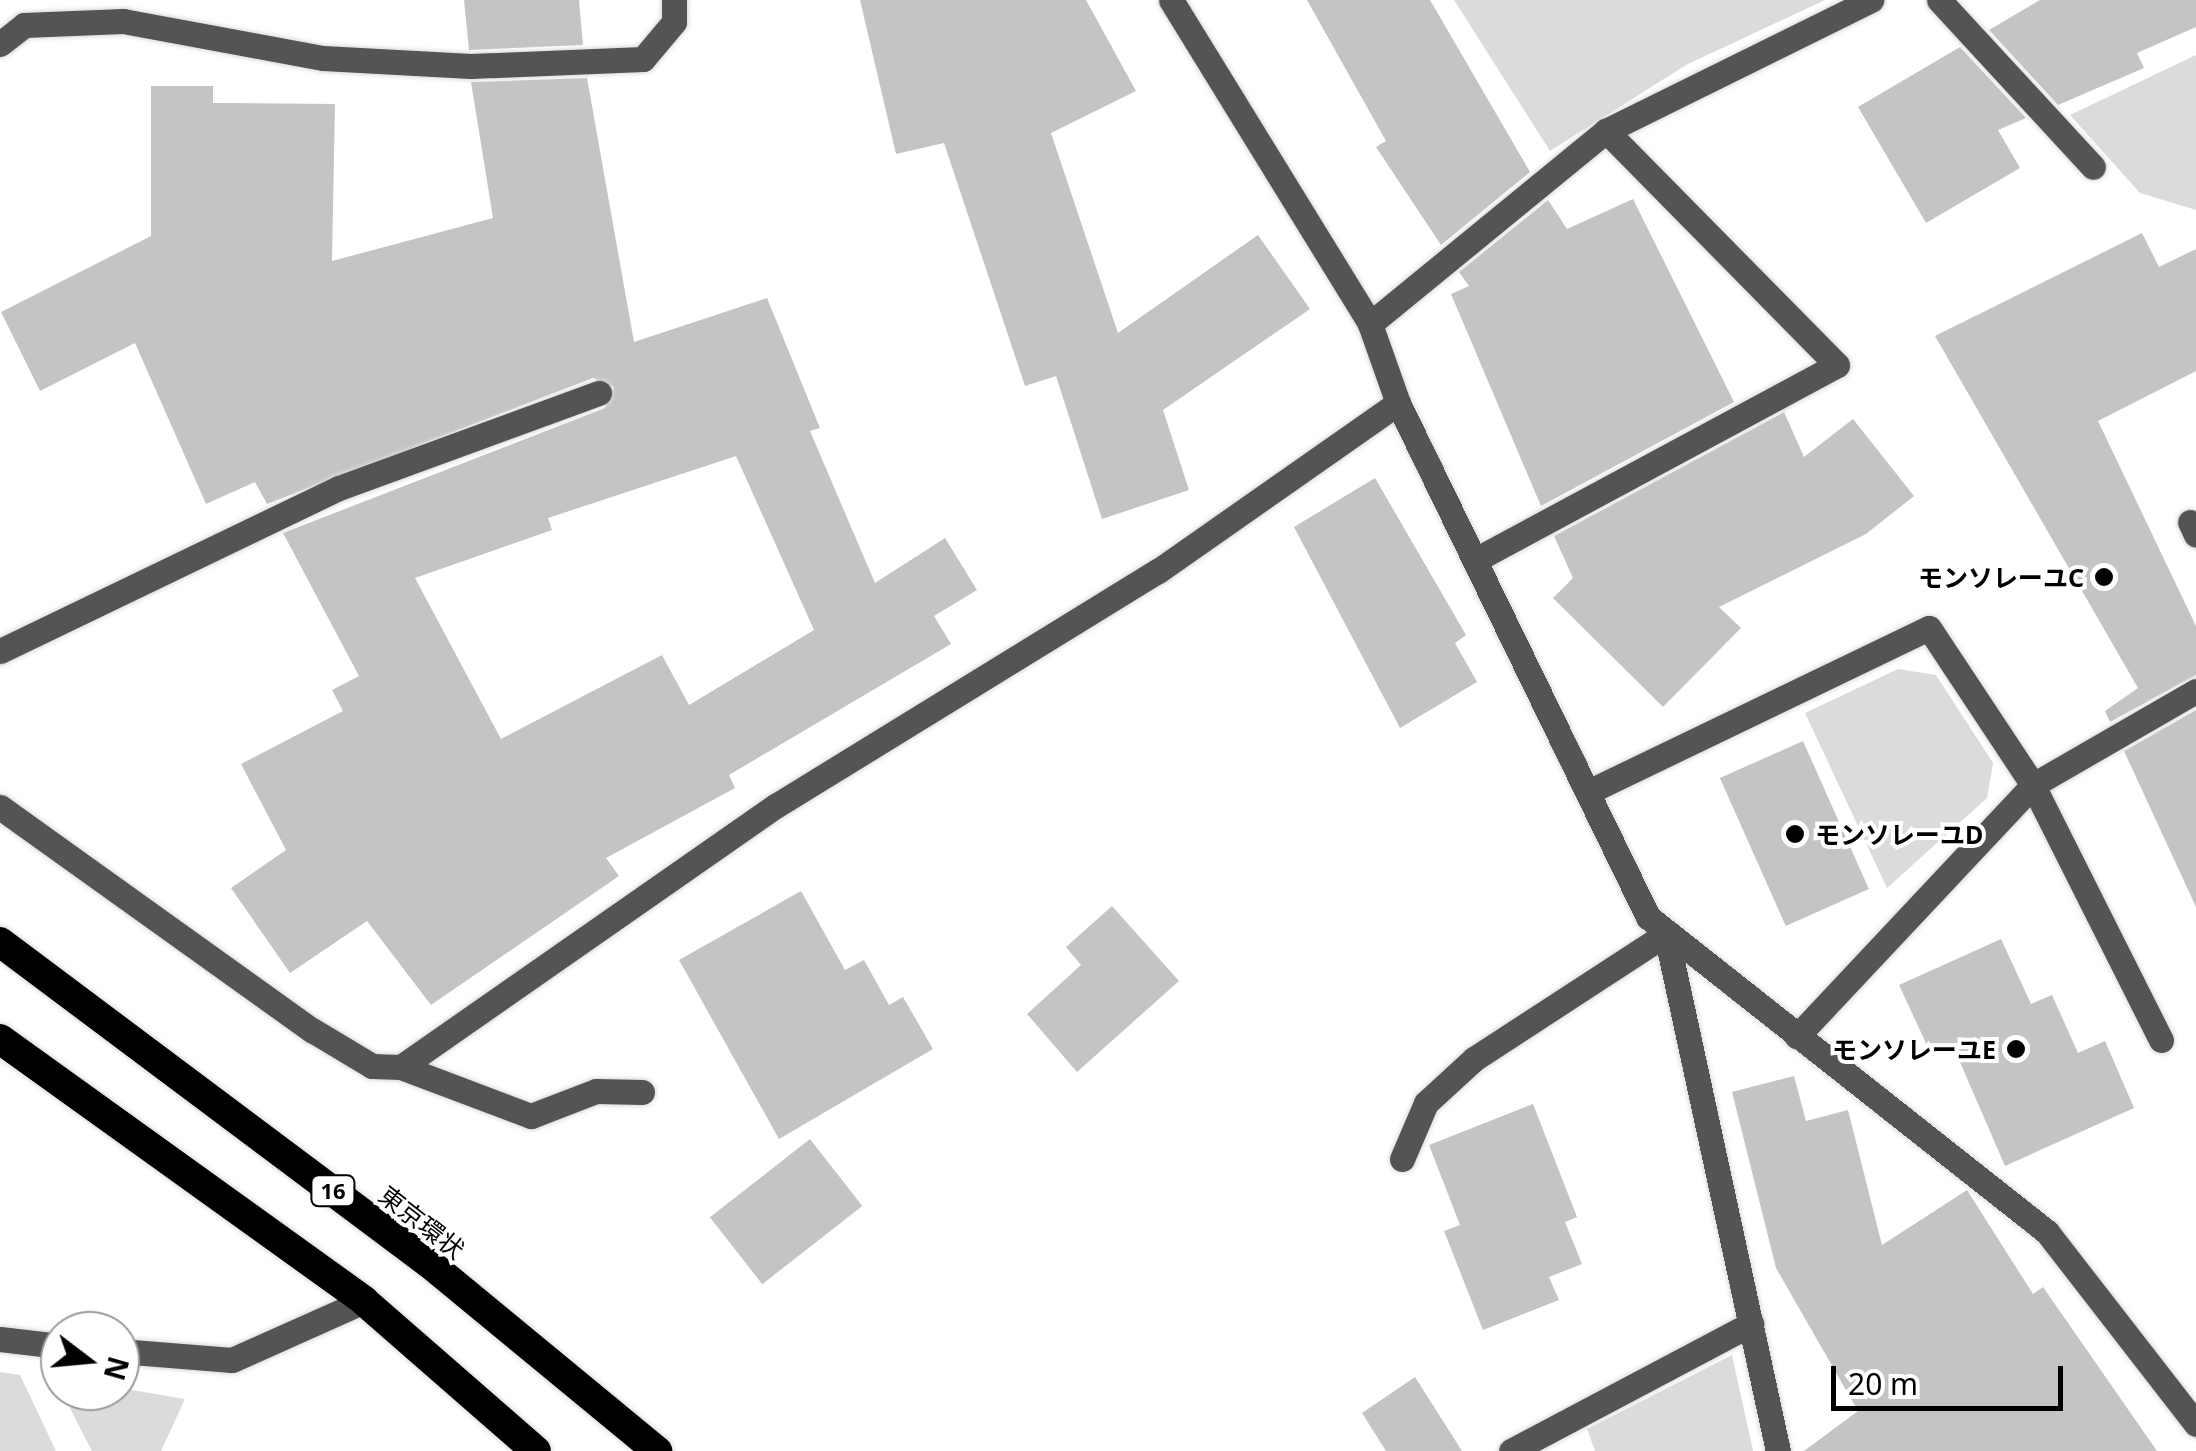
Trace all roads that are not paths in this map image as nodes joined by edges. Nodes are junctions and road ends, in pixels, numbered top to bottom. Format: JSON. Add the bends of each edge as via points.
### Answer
{"nodes":[{"id":1,"x":674,"y":0,"type":"edge"},
{"id":2,"x":1172,"y":0,"type":"edge"},
{"id":3,"x":1871,"y":0,"type":"edge"},
{"id":4,"x":1939,"y":0,"type":"edge"},
{"id":5,"x":0,"y":44,"type":"edge"},
{"id":6,"x":1606,"y":131,"type":"junction"},
{"id":7,"x":2092,"y":167,"type":"dead end"},
{"id":8,"x":1370,"y":324,"type":"junction"},
{"id":9,"x":599,"y":393,"type":"dead end"},
{"id":10,"x":1398,"y":403,"type":"junction"},
{"id":11,"x":1475,"y":560,"type":"junction"},
{"id":12,"x":0,"y":651,"type":"edge"},
{"id":13,"x":2196,"y":690,"type":"edge"},
{"id":14,"x":2033,"y":785,"type":"junction"},
{"id":15,"x":1588,"y":792,"type":"junction"},
{"id":16,"x":0,"y":807,"type":"edge"},
{"id":17,"x":1666,"y":934,"type":"junction"},
{"id":18,"x":0,"y":942,"type":"edge"},
{"id":19,"x":1796,"y":1036,"type":"junction"},
{"id":20,"x":0,"y":1039,"type":"edge"},
{"id":21,"x":2161,"y":1040,"type":"dead end"},
{"id":22,"x":400,"y":1067,"type":"junction"},
{"id":23,"x":642,"y":1092,"type":"dead end"},
{"id":24,"x":1402,"y":1159,"type":"dead end"},
{"id":25,"x":364,"y":1301,"type":"junction"},
{"id":26,"x":1752,"y":1324,"type":"junction"},
{"id":27,"x":0,"y":1339,"type":"edge"},
{"id":28,"x":40,"y":1344,"type":"edge"},
{"id":29,"x":140,"y":1353,"type":"edge"},
{"id":30,"x":2196,"y":1424,"type":"edge"},
{"id":31,"x":536,"y":1451,"type":"edge"},
{"id":32,"x":657,"y":1451,"type":"edge"},
{"id":33,"x":1511,"y":1451,"type":"edge"},
{"id":34,"x":1778,"y":1451,"type":"edge"}],
"edges":[{"from":1,"to":5,"type":"street","via":[[674,22],[643,59],[471,66],[323,58],[123,21],[24,25]]},
{"from":2,"to":8,"type":"street"},
{"from":3,"to":6,"type":"street"},
{"from":4,"to":7,"type":"street"},
{"from":6,"to":8,"type":"street"},
{"from":6,"to":11,"type":"street","via":[[1838,365]]},
{"from":8,"to":10,"type":"street"},
{"from":9,"to":12,"type":"street","via":[[339,488]]},
{"from":10,"to":11,"type":"street"},
{"from":10,"to":22,"type":"street","via":[[1158,571],[777,806]]},
{"from":11,"to":15,"type":"street"},
{"from":13,"to":14,"type":"street"},
{"from":14,"to":15,"type":"street","via":[[1930,628]]},
{"from":14,"to":19,"type":"street"},
{"from":14,"to":21,"type":"street"},
{"from":15,"to":17,"type":"street","via":[[1648,917]]},
{"from":16,"to":22,"type":"street","via":[[312,1030],[372,1066]]},
{"from":17,"to":19,"type":"street"},
{"from":17,"to":24,"type":"street","via":[[1474,1058],[1426,1103]]},
{"from":17,"to":26,"type":"street"},
{"from":18,"to":32,"type":"highway","name":"東京環状","number":"16","via":[[429,1263]]},
{"from":19,"to":30,"type":"street","via":[[2047,1232]]},
{"from":20,"to":25,"type":"highway"},
{"from":22,"to":23,"type":"street","via":[[532,1116],[596,1091]]},
{"from":25,"to":29,"type":"street","via":[[232,1360]]},
{"from":25,"to":31,"type":"highway"},
{"from":26,"to":33,"type":"street"},
{"from":26,"to":34,"type":"street"},
{"from":27,"to":28,"type":"street"}]}
